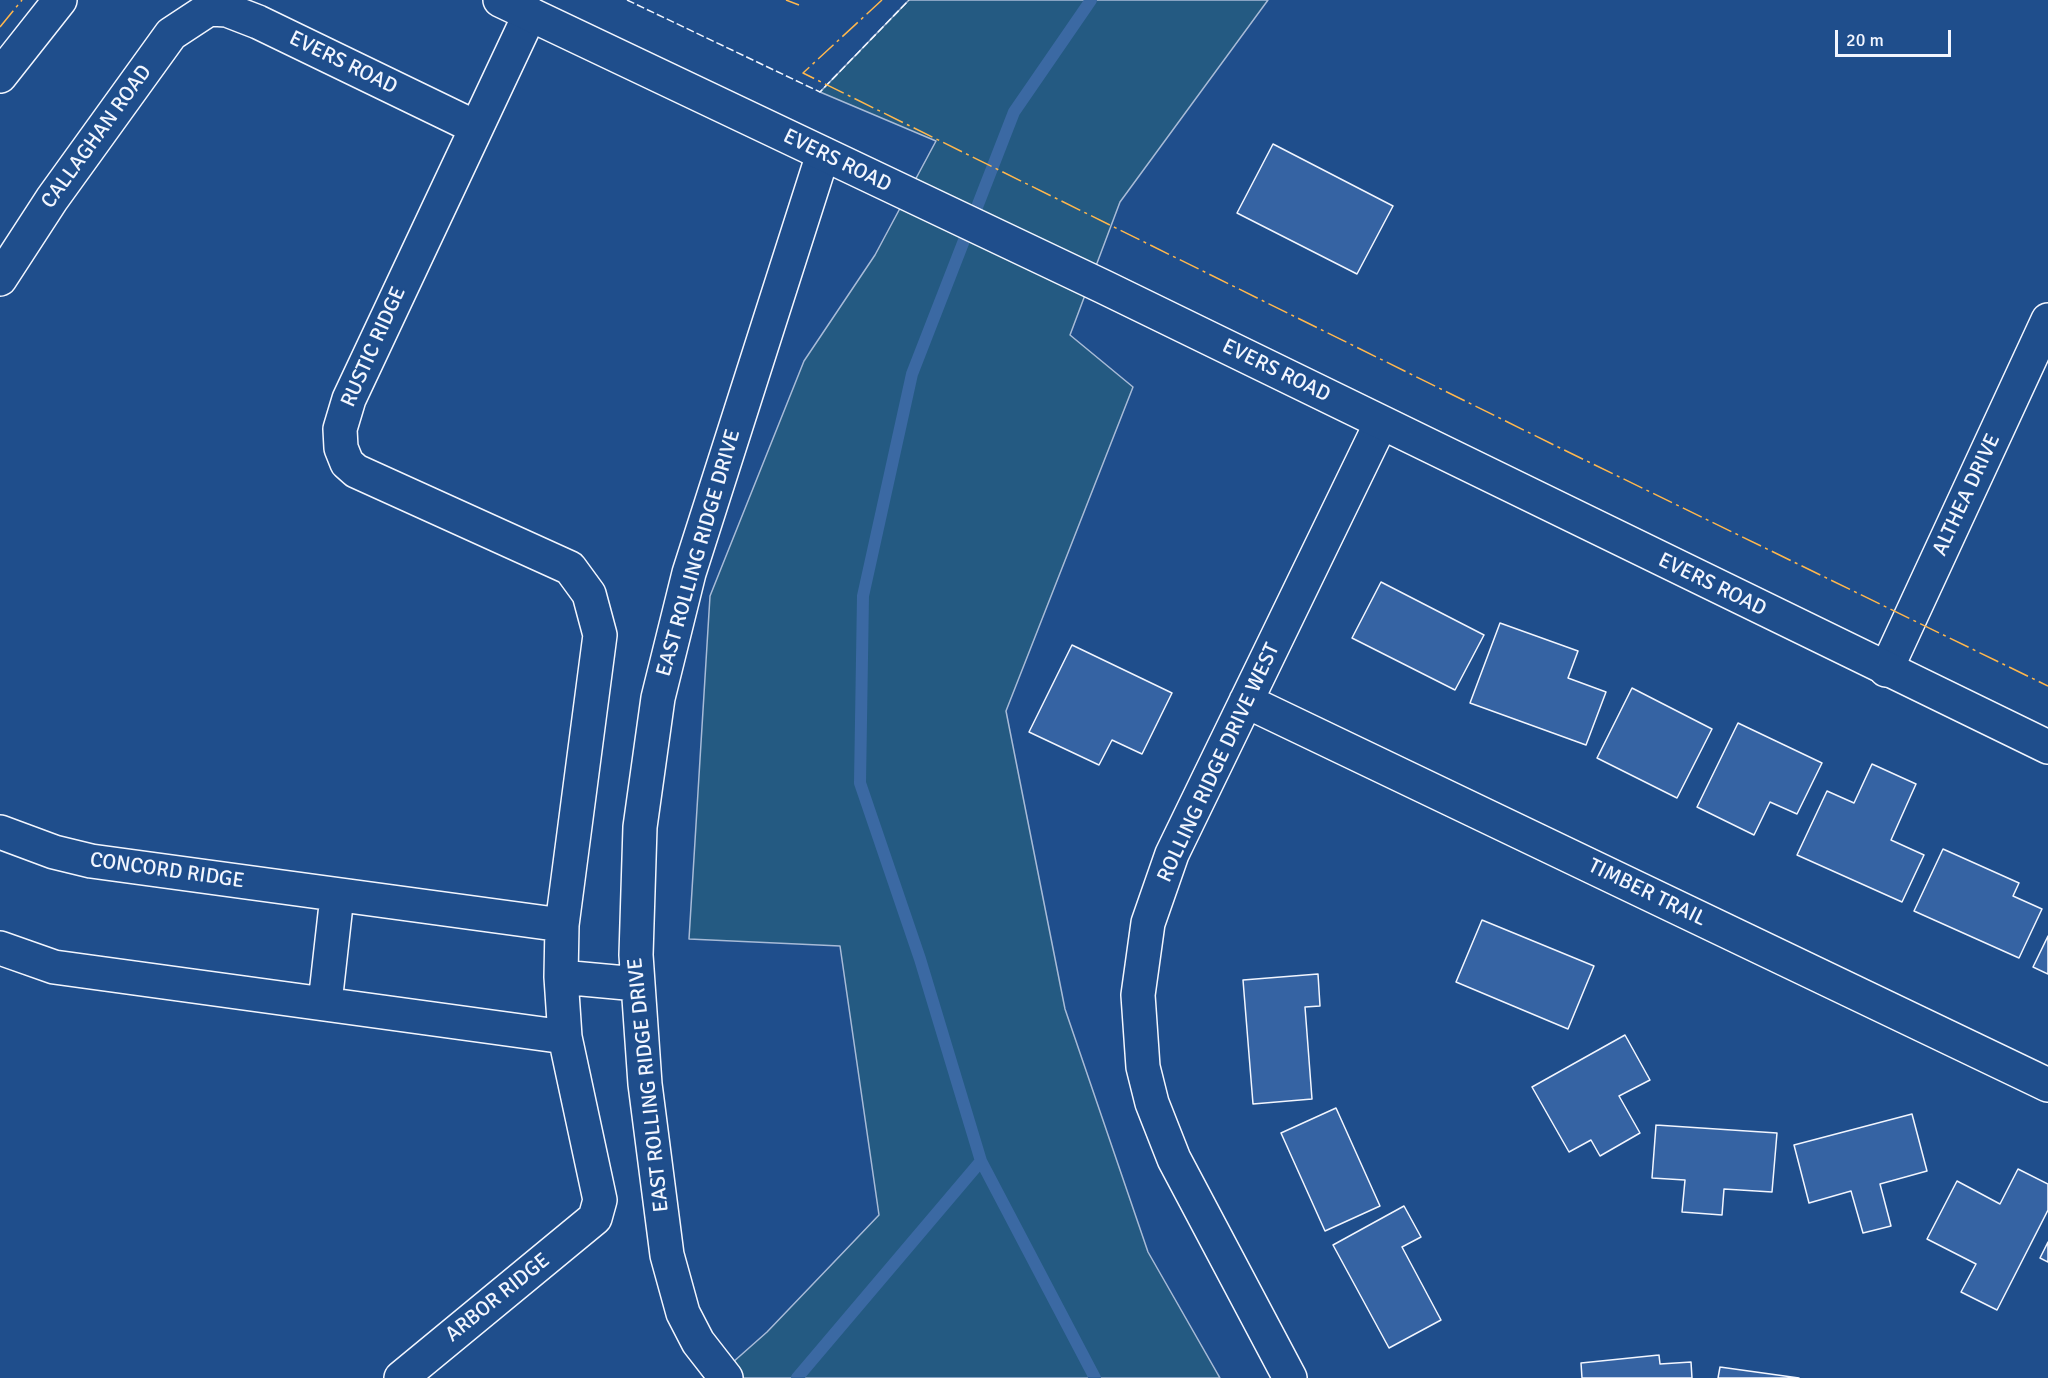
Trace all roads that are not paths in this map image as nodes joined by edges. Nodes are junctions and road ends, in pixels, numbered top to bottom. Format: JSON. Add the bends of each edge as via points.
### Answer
{"nodes":[{"id":1,"x":60,"y":0,"type":"edge"},
{"id":2,"x":500,"y":0,"type":"edge"},
{"id":3,"x":209,"y":9,"type":"joint"},
{"id":4,"x":530,"y":14,"type":"junction"},
{"id":5,"x":0,"y":76,"type":"edge"},
{"id":6,"x":475,"y":127,"type":"junction"},
{"id":7,"x":823,"y":154,"type":"junction"},
{"id":8,"x":0,"y":279,"type":"edge"},
{"id":9,"x":2048,"y":320,"type":"edge"},
{"id":10,"x":1382,"y":423,"type":"junction"},
{"id":11,"x":1886,"y":670,"type":"junction"},
{"id":12,"x":1246,"y":701,"type":"junction"},
{"id":13,"x":2048,"y":747,"type":"edge"},
{"id":14,"x":0,"y":832,"type":"edge"},
{"id":15,"x":337,"y":896,"type":"junction"},
{"id":16,"x":562,"y":925,"type":"junction"},
{"id":17,"x":0,"y":948,"type":"edge"},
{"id":18,"x":561,"y":978,"type":"junction"},
{"id":19,"x":638,"y":984,"type":"junction"},
{"id":20,"x":325,"y":1003,"type":"junction"},
{"id":21,"x":565,"y":1037,"type":"junction"},
{"id":22,"x":2048,"y":1085,"type":"edge"},
{"id":23,"x":401,"y":1378,"type":"edge"},
{"id":24,"x":726,"y":1378,"type":"edge"},
{"id":25,"x":1290,"y":1378,"type":"edge"}],
"edges":[{"from":1,"to":5,"type":"street"},
{"from":2,"to":4,"type":"street","name":"EVERS ROAD"},
{"from":3,"to":6,"type":"street","name":"EVERS ROAD","via":[[227,10],[258,22]]},
{"from":3,"to":8,"type":"street","name":"CALLAGHAN ROAD","via":[[171,34],[52,199]]},
{"from":4,"to":6,"type":"street","name":"RUSTIC RIDGE"},
{"from":4,"to":7,"type":"street","name":"EVERS ROAD"},
{"from":6,"to":16,"type":"street","name":"RUSTIC RIDGE","via":[[349,399],[340,429],[341,448],[347,463],[356,471],[570,567],[590,594],[600,635]]},
{"from":7,"to":10,"type":"street","name":"EVERS ROAD"},
{"from":7,"to":19,"type":"street","name":"EAST ROLLING RIDGE DRIVE","via":[[689,573],[658,698],[640,826]]},
{"from":9,"to":11,"type":"street","name":"ALTHEA DRIVE"},
{"from":10,"to":11,"type":"street","name":"EVERS ROAD"},
{"from":10,"to":12,"type":"street","name":"ROLLING RIDGE DRIVE WEST"},
{"from":11,"to":13,"type":"street","name":"EVERS ROAD"},
{"from":12,"to":22,"type":"street","name":"TIMBER TRAIL"},
{"from":12,"to":25,"type":"street","name":"ROLLING RIDGE DRIVE WEST","via":[[1173,854],[1148,923],[1138,995],[1139,1031],[1152,1103],[1174,1159]]},
{"from":14,"to":15,"type":"street","name":"CONCORD RIDGE","via":[[92,861]]},
{"from":15,"to":16,"type":"street","name":"CONCORD RIDGE"},
{"from":15,"to":20,"type":"street"},
{"from":16,"to":18,"type":"street"},
{"from":17,"to":20,"type":"street","via":[[54,967]]},
{"from":18,"to":19,"type":"street"},
{"from":18,"to":21,"type":"street"},
{"from":19,"to":24,"type":"street","name":"EAST ROLLING RIDGE DRIVE","via":[[645,1084],[667,1255],[683,1313]]},
{"from":20,"to":21,"type":"street"},
{"from":21,"to":23,"type":"street","name":"ARBOR RIDGE","via":[[600,1200],[595,1218]]}]}
